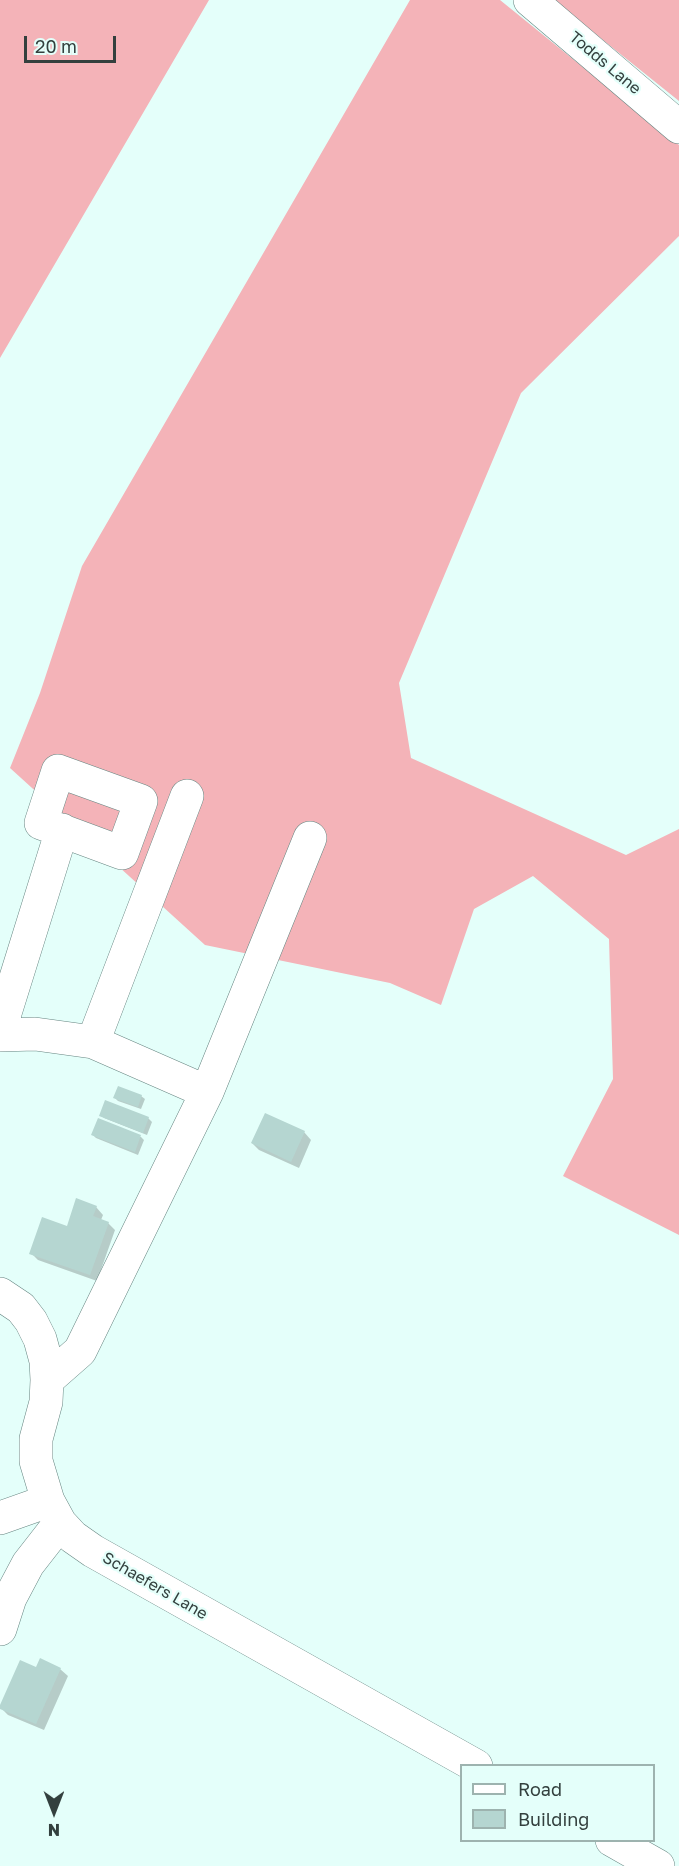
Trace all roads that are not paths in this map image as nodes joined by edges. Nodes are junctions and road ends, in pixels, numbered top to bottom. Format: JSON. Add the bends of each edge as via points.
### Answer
{"nodes":[{"id":1,"x":530,"y":0,"type":"edge"},
{"id":2,"x":679,"y":127,"type":"edge"},
{"id":3,"x":187,"y":796,"type":"dead end"},
{"id":4,"x":62,"y":830,"type":"dead end"},
{"id":5,"x":310,"y":837,"type":"dead end"},
{"id":6,"x":0,"y":1029,"type":"edge"},
{"id":7,"x":0,"y":1035,"type":"edge"},
{"id":8,"x":93,"y":1042,"type":"junction"},
{"id":9,"x":207,"y":1092,"type":"junction"},
{"id":10,"x":0,"y":1294,"type":"edge"},
{"id":11,"x":47,"y":1380,"type":"junction"},
{"id":12,"x":54,"y":1512,"type":"junction"},
{"id":13,"x":0,"y":1518,"type":"edge"},
{"id":14,"x":0,"y":1629,"type":"edge"},
{"id":15,"x":472,"y":1764,"type":"edge"},
{"id":16,"x":616,"y":1842,"type":"edge"},
{"id":17,"x":658,"y":1866,"type":"edge"}],
"edges":[{"from":1,"to":2,"type":"lane","name":"Todds Lane"},
{"from":3,"to":8,"type":"lane"},
{"from":4,"to":6,"type":"lane"},
{"from":5,"to":9,"type":"lane"},
{"from":7,"to":8,"type":"lane","via":[[34,1034]]},
{"from":8,"to":9,"type":"lane"},
{"from":9,"to":11,"type":"lane","via":[[81,1351]]},
{"from":10,"to":11,"type":"lane","name":"Schaefers Lane","via":[[21,1308],[31,1321],[46,1361]]},
{"from":11,"to":12,"type":"lane","name":"Schaefers Lane","via":[[36,1461]]},
{"from":12,"to":13,"type":"lane"},
{"from":12,"to":14,"type":"lane","via":[[10,1598]]},
{"from":12,"to":15,"type":"lane","name":"Schaefers Lane","via":[[73,1537],[93,1551]]},
{"from":16,"to":17,"type":"lane"}]}
